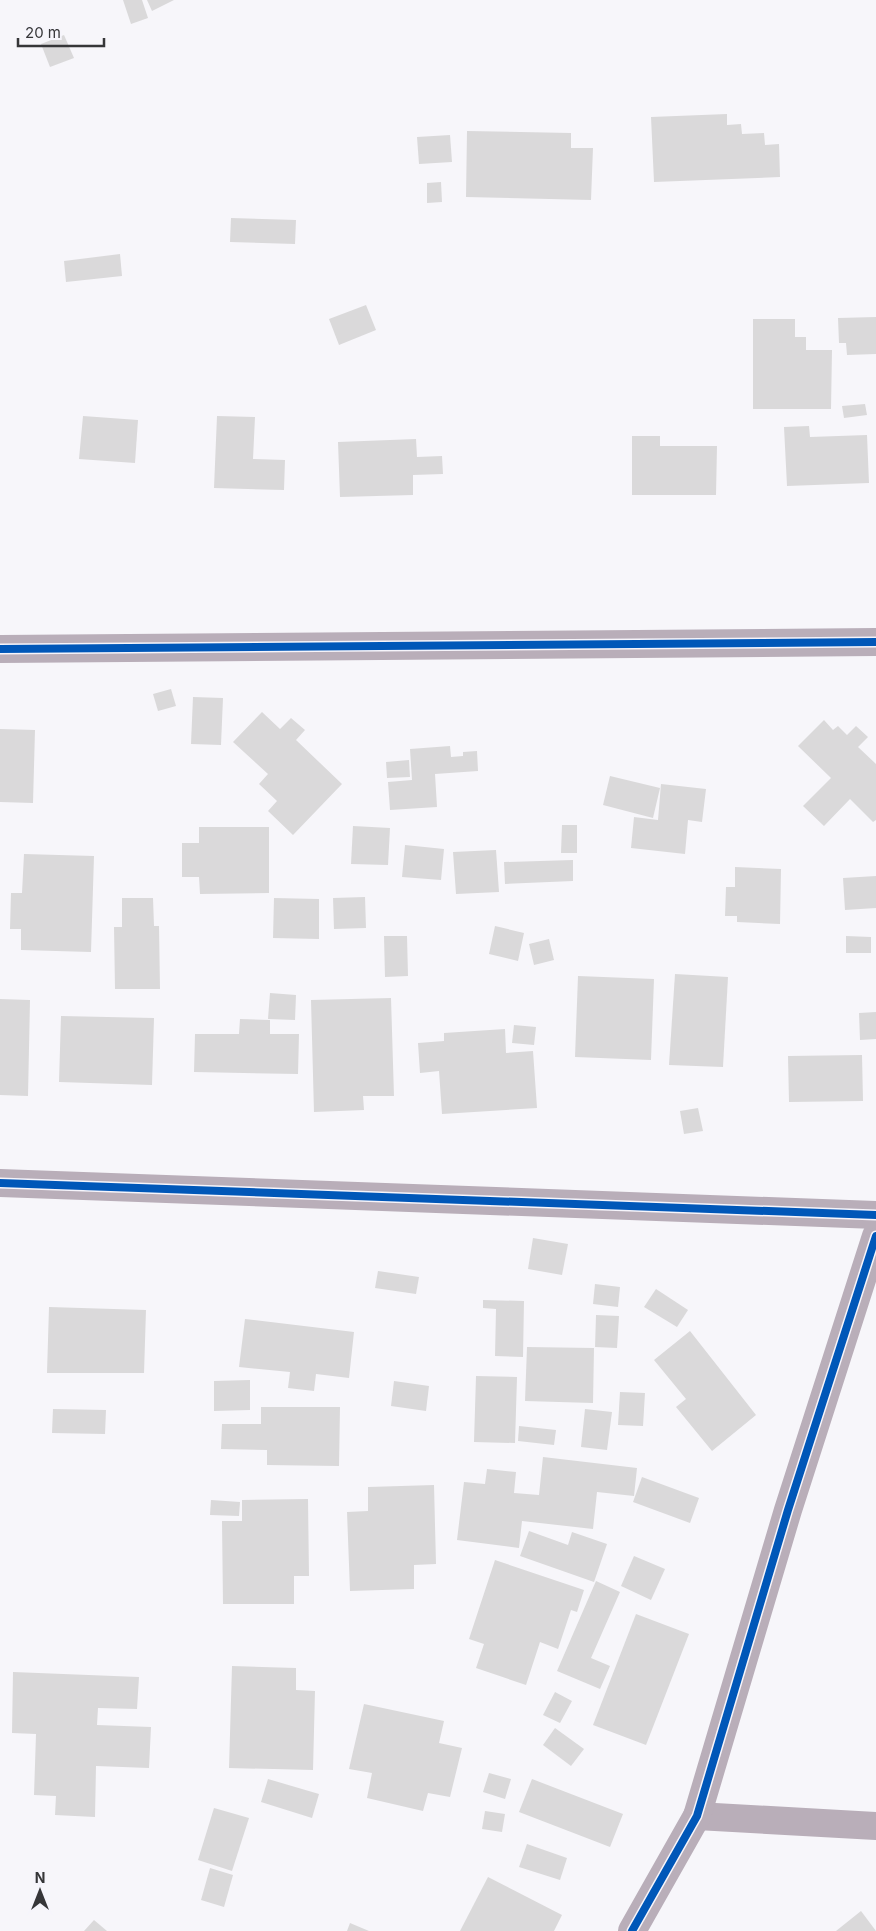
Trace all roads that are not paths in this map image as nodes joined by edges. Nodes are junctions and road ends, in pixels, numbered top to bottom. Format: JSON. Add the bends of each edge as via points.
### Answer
{"nodes":[{"id":1,"x":876,"y":642,"type":"edge"},
{"id":2,"x":0,"y":649,"type":"edge"},
{"id":3,"x":0,"y":1182,"type":"edge"},
{"id":4,"x":876,"y":1215,"type":"edge"},
{"id":5,"x":876,"y":1236,"type":"edge"},
{"id":6,"x":697,"y":1816,"type":"junction"},
{"id":7,"x":876,"y":1826,"type":"edge"},
{"id":8,"x":632,"y":1931,"type":"edge"}],
"edges":[{"from":1,"to":2,"type":"street"},
{"from":3,"to":4,"type":"street"},
{"from":5,"to":6,"type":"street","via":[[788,1510]]},
{"from":6,"to":7,"type":"street"},
{"from":6,"to":8,"type":"street"}]}
